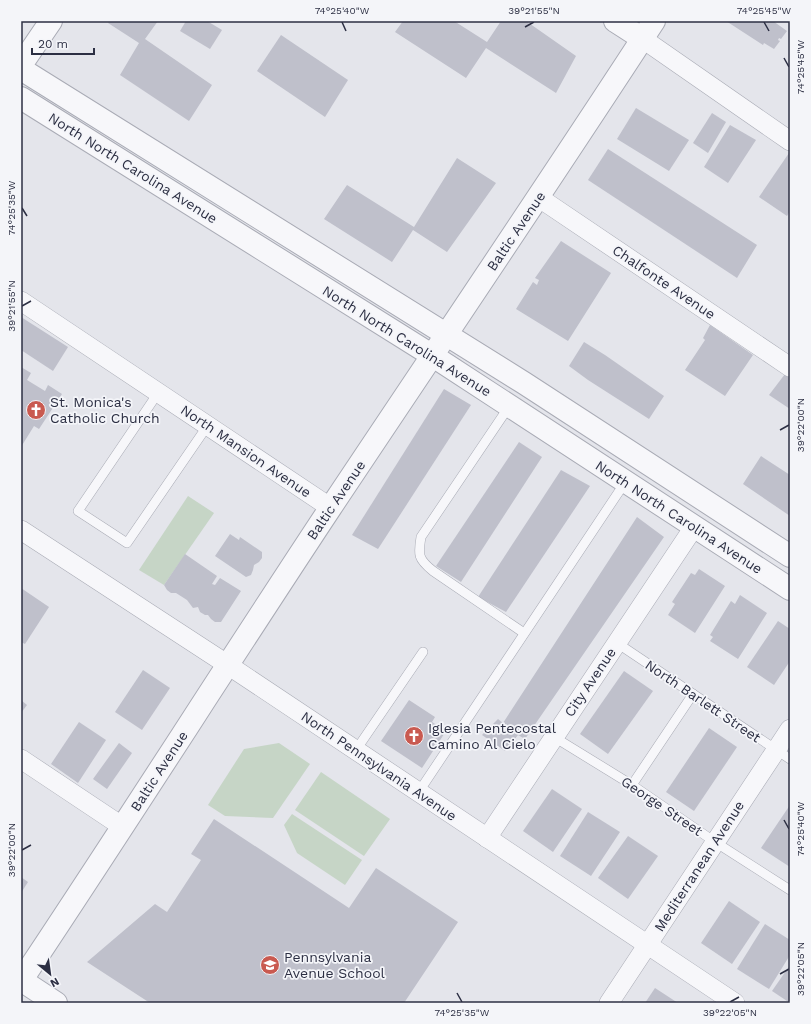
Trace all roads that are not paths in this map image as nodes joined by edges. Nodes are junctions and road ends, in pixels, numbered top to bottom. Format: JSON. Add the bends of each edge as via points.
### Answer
{"nodes":[{"id":1,"x":51,"y":21,"type":"edge"},
{"id":2,"x":615,"y":21,"type":"edge"},
{"id":3,"x":654,"y":21,"type":"edge"},
{"id":4,"x":642,"y":39,"type":"junction"},
{"id":5,"x":21,"y":65,"type":"edge"},
{"id":6,"x":21,"y":69,"type":"edge"},
{"id":7,"x":21,"y":98,"type":"edge"},
{"id":8,"x":790,"y":141,"type":"edge"},
{"id":9,"x":538,"y":197,"type":"junction"},
{"id":10,"x":21,"y":301,"type":"edge"},
{"id":11,"x":446,"y":336,"type":"junction"},
{"id":12,"x":433,"y":356,"type":"junction"},
{"id":13,"x":790,"y":367,"type":"edge"},
{"id":14,"x":158,"y":392,"type":"junction"},
{"id":15,"x":510,"y":405,"type":"junction"},
{"id":16,"x":208,"y":425,"type":"junction"},
{"id":17,"x":626,"y":481,"type":"junction"},
{"id":18,"x":331,"y":508,"type":"junction"},
{"id":19,"x":694,"y":527,"type":"junction"},
{"id":20,"x":21,"y":530,"type":"edge"},
{"id":21,"x":790,"y":556,"type":"edge"},
{"id":22,"x":790,"y":589,"type":"edge"},
{"id":23,"x":524,"y":633,"type":"junction"},
{"id":24,"x":617,"y":642,"type":"junction"},
{"id":25,"x":423,"y":652,"type":"dead end"},
{"id":26,"x":228,"y":665,"type":"junction"},
{"id":27,"x":693,"y":694,"type":"junction"},
{"id":28,"x":790,"y":729,"type":"edge"},
{"id":29,"x":554,"y":737,"type":"junction"},
{"id":30,"x":356,"y":750,"type":"junction"},
{"id":31,"x":783,"y":754,"type":"edge"},
{"id":32,"x":21,"y":759,"type":"edge"},
{"id":33,"x":632,"y":785,"type":"junction"},
{"id":34,"x":418,"y":793,"type":"junction"},
{"id":35,"x":123,"y":827,"type":"junction"},
{"id":36,"x":487,"y":838,"type":"junction"},
{"id":37,"x":715,"y":842,"type":"junction"},
{"id":38,"x":790,"y":890,"type":"edge"},
{"id":39,"x":648,"y":944,"type":"junction"},
{"id":40,"x":21,"y":980,"type":"edge"},
{"id":41,"x":56,"y":1003,"type":"edge"},
{"id":42,"x":609,"y":1003,"type":"edge"},
{"id":43,"x":736,"y":1003,"type":"edge"}],
"edges":[{"from":1,"to":5,"type":"street"},
{"from":2,"to":4,"type":"street"},
{"from":3,"to":4,"type":"street","name":"Baltic Avenue"},
{"from":4,"to":8,"type":"street"},
{"from":4,"to":9,"type":"street","name":"Baltic Avenue"},
{"from":6,"to":11,"type":"street","name":"North North Carolina Avenue"},
{"from":7,"to":12,"type":"street","name":"North North Carolina Avenue"},
{"from":9,"to":11,"type":"street","name":"Baltic Avenue"},
{"from":9,"to":13,"type":"street","name":"Chalfonte Avenue"},
{"from":10,"to":14,"type":"street","name":"North Mansion Avenue"},
{"from":11,"to":12,"type":"street","name":"Baltic Avenue"},
{"from":11,"to":21,"type":"street","name":"North North Carolina Avenue","via":[[524,383]]},
{"from":12,"to":15,"type":"street","name":"North North Carolina Avenue"},
{"from":12,"to":18,"type":"street","name":"Baltic Avenue"},
{"from":14,"to":16,"type":"street","name":"North Mansion Avenue"},
{"from":14,"to":16,"type":"lane","via":[[78,511],[127,543]]},
{"from":15,"to":17,"type":"street","name":"North North Carolina Avenue"},
{"from":15,"to":23,"type":"lane","via":[[422,537],[419,550],[423,563],[432,571]]},
{"from":16,"to":18,"type":"street","name":"North Mansion Avenue"},
{"from":17,"to":19,"type":"street","name":"North North Carolina Avenue"},
{"from":17,"to":23,"type":"lane"},
{"from":18,"to":26,"type":"street","name":"Baltic Avenue"},
{"from":19,"to":22,"type":"street","name":"North North Carolina Avenue"},
{"from":19,"to":24,"type":"street","name":"City Avenue"},
{"from":20,"to":26,"type":"street","name":"North Pennsylvania Avenue"},
{"from":23,"to":34,"type":"lane"},
{"from":24,"to":27,"type":"lane","name":"North Barlett Street"},
{"from":24,"to":29,"type":"street","name":"City Avenue"},
{"from":25,"to":30,"type":"lane"},
{"from":26,"to":30,"type":"street","name":"North Pennsylvania Avenue"},
{"from":26,"to":35,"type":"street","name":"Baltic Avenue"},
{"from":27,"to":31,"type":"lane","name":"North Barlett Street"},
{"from":27,"to":33,"type":"lane"},
{"from":28,"to":31,"type":"street","name":"Mediterranean Avenue"},
{"from":29,"to":33,"type":"lane","name":"George Street"},
{"from":29,"to":36,"type":"street","name":"City Avenue"},
{"from":30,"to":34,"type":"street","name":"North Pennsylvania Avenue"},
{"from":31,"to":37,"type":"street","name":"Mediterranean Avenue"},
{"from":32,"to":35,"type":"street"},
{"from":33,"to":37,"type":"lane","name":"George Street"},
{"from":34,"to":36,"type":"street","name":"North Pennsylvania Avenue"},
{"from":35,"to":40,"type":"street","name":"Baltic Avenue"},
{"from":36,"to":39,"type":"street","name":"North Pennsylvania Avenue"},
{"from":37,"to":38,"type":"lane","name":"George Street"},
{"from":37,"to":39,"type":"street","name":"Mediterranean Avenue"},
{"from":39,"to":42,"type":"street","name":"Mediterranean Avenue"},
{"from":39,"to":43,"type":"street","name":"North Pennsylvania Avenue"},
{"from":40,"to":41,"type":"street"}]}
